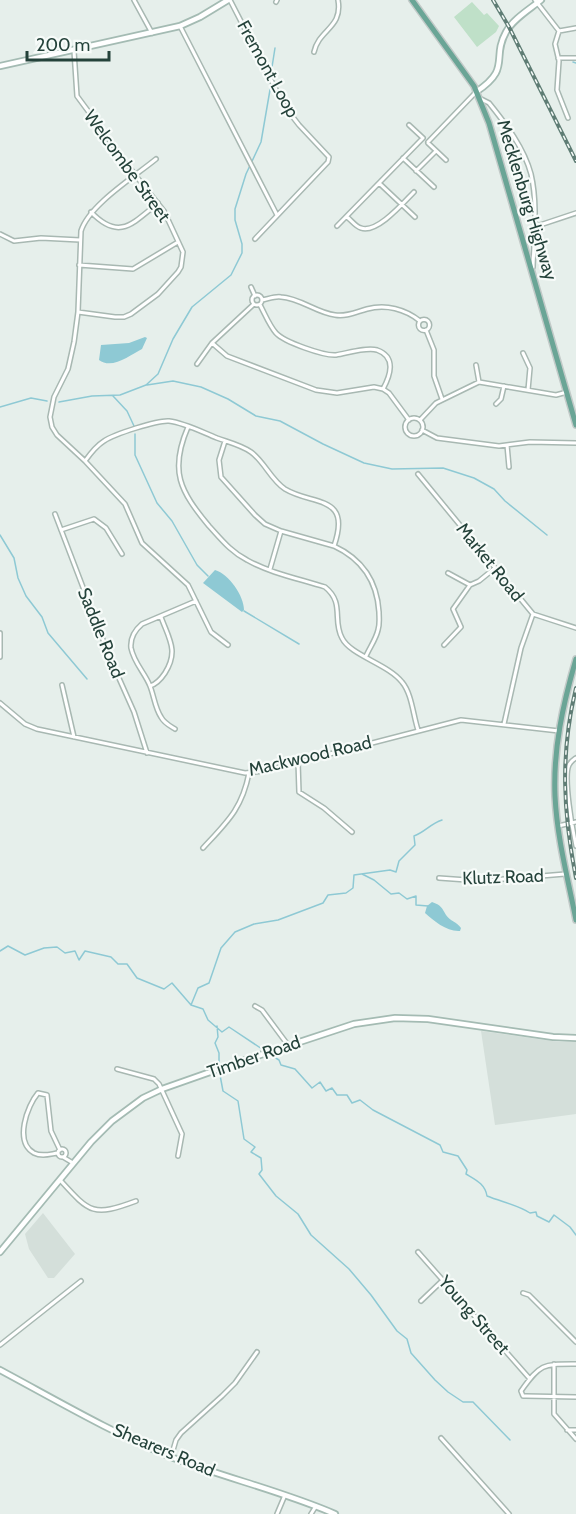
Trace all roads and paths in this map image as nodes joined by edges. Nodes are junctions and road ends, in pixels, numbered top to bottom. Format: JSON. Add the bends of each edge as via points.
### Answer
{"nodes":[{"id":1,"x":134,"y":0,"type":"edge"},
{"id":2,"x":229,"y":0,"type":"edge"},
{"id":3,"x":338,"y":0,"type":"edge"},
{"id":4,"x":412,"y":0,"type":"edge"},
{"id":5,"x":538,"y":1,"type":"edge"},
{"id":6,"x":180,"y":26,"type":"junction"},
{"id":7,"x":576,"y":28,"type":"edge"},
{"id":8,"x":559,"y":31,"type":"junction"},
{"id":9,"x":152,"y":33,"type":"junction"},
{"id":10,"x":74,"y":50,"type":"junction"},
{"id":11,"x":314,"y":52,"type":"dead end"},
{"id":12,"x":558,"y":58,"type":"junction"},
{"id":13,"x":576,"y":58,"type":"edge"},
{"id":14,"x":0,"y":66,"type":"edge"},
{"id":15,"x":476,"y":92,"type":"junction"},
{"id":16,"x":479,"y":99,"type":"junction"},
{"id":17,"x":568,"y":118,"type":"dead end"},
{"id":18,"x":409,"y":125,"type":"dead end"},
{"id":19,"x":423,"y":138,"type":"junction"},
{"id":20,"x":428,"y":142,"type":"junction"},
{"id":21,"x":436,"y":150,"type":"junction"},
{"id":22,"x":403,"y":158,"type":"junction"},
{"id":23,"x":156,"y":159,"type":"dead end"},
{"id":24,"x":446,"y":160,"type":"dead end"},
{"id":25,"x":416,"y":171,"type":"junction"},
{"id":26,"x":136,"y":176,"type":"junction"},
{"id":27,"x":379,"y":183,"type":"junction"},
{"id":28,"x":434,"y":188,"type":"dead end"},
{"id":29,"x":414,"y":192,"type":"dead end"},
{"id":30,"x":158,"y":203,"type":"junction"},
{"id":31,"x":402,"y":204,"type":"junction"},
{"id":32,"x":91,"y":212,"type":"junction"},
{"id":33,"x":576,"y":213,"type":"edge"},
{"id":34,"x":277,"y":215,"type":"junction"},
{"id":35,"x":347,"y":216,"type":"junction"},
{"id":36,"x":415,"y":217,"type":"dead end"},
{"id":37,"x":337,"y":226,"type":"dead end"},
{"id":38,"x":534,"y":227,"type":"junction"},
{"id":39,"x":0,"y":234,"type":"edge"},
{"id":40,"x":255,"y":238,"type":"dead end"},
{"id":41,"x":80,"y":240,"type":"junction"},
{"id":42,"x":178,"y":242,"type":"junction"},
{"id":43,"x":79,"y":266,"type":"junction"},
{"id":44,"x":532,"y":271,"type":"junction"},
{"id":45,"x":251,"y":287,"type":"dead end"},
{"id":46,"x":255,"y":296,"type":"junction"},
{"id":47,"x":262,"y":300,"type":"junction"},
{"id":48,"x":254,"y":304,"type":"junction"},
{"id":49,"x":260,"y":305,"type":"junction"},
{"id":50,"x":78,"y":312,"type":"junction"},
{"id":51,"x":420,"y":321,"type":"junction"},
{"id":52,"x":426,"y":330,"type":"junction"},
{"id":53,"x":212,"y":343,"type":"junction"},
{"id":54,"x":523,"y":353,"type":"dead end"},
{"id":55,"x":196,"y":364,"type":"dead end"},
{"id":56,"x":476,"y":365,"type":"dead end"},
{"id":57,"x":479,"y":382,"type":"junction"},
{"id":58,"x":504,"y":386,"type":"junction"},
{"id":59,"x":383,"y":389,"type":"junction"},
{"id":60,"x":528,"y":390,"type":"junction"},
{"id":61,"x":567,"y":392,"type":"junction"},
{"id":62,"x":442,"y":399,"type":"junction"},
{"id":63,"x":496,"y":404,"type":"dead end"},
{"id":64,"x":409,"y":420,"type":"junction"},
{"id":65,"x":420,"y":420,"type":"junction"},
{"id":66,"x":576,"y":425,"type":"edge"},
{"id":67,"x":188,"y":426,"type":"junction"},
{"id":68,"x":422,"y":430,"type":"junction"},
{"id":69,"x":225,"y":441,"type":"junction"},
{"id":70,"x":576,"y":443,"type":"edge"},
{"id":71,"x":507,"y":445,"type":"junction"},
{"id":72,"x":85,"y":461,"type":"junction"},
{"id":73,"x":509,"y":467,"type":"dead end"},
{"id":74,"x":418,"y":474,"type":"dead end"},
{"id":75,"x":55,"y":514,"type":"dead end"},
{"id":76,"x":61,"y":530,"type":"junction"},
{"id":77,"x":281,"y":531,"type":"junction"},
{"id":78,"x":333,"y":546,"type":"junction"},
{"id":79,"x":122,"y":554,"type":"dead end"},
{"id":80,"x":495,"y":567,"type":"junction"},
{"id":81,"x":270,"y":569,"type":"junction"},
{"id":82,"x":448,"y":573,"type":"dead end"},
{"id":83,"x":470,"y":585,"type":"junction"},
{"id":84,"x":196,"y":601,"type":"junction"},
{"id":85,"x":533,"y":614,"type":"junction"},
{"id":86,"x":161,"y":617,"type":"junction"},
{"id":87,"x":576,"y":628,"type":"edge"},
{"id":88,"x":0,"y":633,"type":"edge"},
{"id":89,"x":228,"y":645,"type":"dead end"},
{"id":90,"x":444,"y":645,"type":"dead end"},
{"id":91,"x":366,"y":656,"type":"junction"},
{"id":92,"x":0,"y":657,"type":"edge"},
{"id":93,"x":576,"y":659,"type":"edge"},
{"id":94,"x":62,"y":685,"type":"dead end"},
{"id":95,"x":150,"y":686,"type":"junction"},
{"id":96,"x":0,"y":703,"type":"edge"},
{"id":97,"x":504,"y":724,"type":"junction"},
{"id":98,"x":175,"y":729,"type":"dead end"},
{"id":99,"x":417,"y":730,"type":"junction"},
{"id":100,"x":559,"y":731,"type":"junction"},
{"id":101,"x":74,"y":737,"type":"junction"},
{"id":102,"x":147,"y":753,"type":"junction"},
{"id":103,"x":576,"y":758,"type":"edge"},
{"id":104,"x":298,"y":762,"type":"junction"},
{"id":105,"x":249,"y":773,"type":"junction"},
{"id":106,"x":576,"y":822,"type":"edge"},
{"id":107,"x":572,"y":824,"type":"junction"},
{"id":108,"x":558,"y":826,"type":"junction"},
{"id":109,"x":352,"y":832,"type":"dead end"},
{"id":110,"x":576,"y":846,"type":"edge"},
{"id":111,"x":203,"y":848,"type":"dead end"},
{"id":112,"x":567,"y":874,"type":"junction"},
{"id":113,"x":439,"y":878,"type":"dead end"},
{"id":114,"x":576,"y":920,"type":"edge"},
{"id":115,"x":255,"y":1006,"type":"dead end"},
{"id":116,"x":576,"y":1038,"type":"edge"},
{"id":117,"x":288,"y":1045,"type":"junction"},
{"id":118,"x":117,"y":1069,"type":"dead end"},
{"id":119,"x":162,"y":1089,"type":"junction"},
{"id":120,"x":59,"y":1151,"type":"junction"},
{"id":121,"x":65,"y":1156,"type":"junction"},
{"id":122,"x":178,"y":1156,"type":"dead end"},
{"id":123,"x":72,"y":1162,"type":"junction"},
{"id":124,"x":60,"y":1180,"type":"junction"},
{"id":125,"x":136,"y":1201,"type":"dead end"},
{"id":126,"x":0,"y":1252,"type":"edge"},
{"id":127,"x":418,"y":1252,"type":"dead end"},
{"id":128,"x":443,"y":1280,"type":"junction"},
{"id":129,"x":81,"y":1281,"type":"dead end"},
{"id":130,"x":523,"y":1293,"type":"dead end"},
{"id":131,"x":421,"y":1301,"type":"dead end"},
{"id":132,"x":576,"y":1342,"type":"edge"},
{"id":133,"x":0,"y":1345,"type":"edge"},
{"id":134,"x":257,"y":1352,"type":"dead end"},
{"id":135,"x":554,"y":1364,"type":"junction"},
{"id":136,"x":576,"y":1364,"type":"edge"},
{"id":137,"x":0,"y":1370,"type":"edge"},
{"id":138,"x":530,"y":1379,"type":"junction"},
{"id":139,"x":554,"y":1397,"type":"junction"},
{"id":140,"x":576,"y":1397,"type":"edge"},
{"id":141,"x":567,"y":1430,"type":"junction"},
{"id":142,"x":576,"y":1430,"type":"edge"},
{"id":143,"x":441,"y":1438,"type":"dead end"},
{"id":144,"x":576,"y":1439,"type":"edge"},
{"id":145,"x":171,"y":1457,"type":"junction"},
{"id":146,"x":285,"y":1495,"type":"junction"},
{"id":147,"x":316,"y":1506,"type":"junction"},
{"id":148,"x":277,"y":1514,"type":"edge"},
{"id":149,"x":311,"y":1514,"type":"edge"},
{"id":150,"x":335,"y":1514,"type":"edge"},
{"id":151,"x":509,"y":1514,"type":"edge"}],
"edges":[{"from":1,"to":9,"type":"street"},
{"from":2,"to":6,"type":"street"},
{"from":2,"to":34,"type":"street","name":"Fremont Loop","via":[[285,107],[329,157]]},
{"from":3,"to":11,"type":"street","via":[[337,20],[317,41]]},
{"from":4,"to":15,"type":"main road","name":"Mecklenburg Highway"},
{"from":5,"to":8,"type":"street"},
{"from":5,"to":15,"type":"street","via":[[507,30],[496,75]]},
{"from":6,"to":9,"type":"street"},
{"from":6,"to":34,"type":"street"},
{"from":7,"to":8,"type":"street"},
{"from":8,"to":12,"type":"street","via":[[555,44]]},
{"from":9,"to":10,"type":"street"},
{"from":10,"to":14,"type":"street"},
{"from":10,"to":26,"type":"street","name":"Welcombe Street","via":[[77,96]]},
{"from":12,"to":13,"type":"street"},
{"from":12,"to":17,"type":"street","via":[[557,90]]},
{"from":15,"to":16,"type":"main road","name":"Mecklenburg Highway"},
{"from":15,"to":20,"type":"street"},
{"from":16,"to":38,"type":"street","via":[[487,101],[495,111],[526,159],[534,192]]},
{"from":16,"to":44,"type":"main road","name":"Mecklenburg Highway","via":[[504,169]]},
{"from":18,"to":19,"type":"street"},
{"from":19,"to":20,"type":"street"},
{"from":19,"to":22,"type":"street"},
{"from":20,"to":21,"type":"street"},
{"from":21,"to":24,"type":"street"},
{"from":21,"to":25,"type":"street"},
{"from":22,"to":25,"type":"street"},
{"from":22,"to":27,"type":"street"},
{"from":23,"to":26,"type":"street"},
{"from":25,"to":28,"type":"street"},
{"from":26,"to":30,"type":"street","name":"Welcombe Street"},
{"from":26,"to":32,"type":"street"},
{"from":27,"to":31,"type":"street"},
{"from":27,"to":35,"type":"street"},
{"from":29,"to":31,"type":"street"},
{"from":30,"to":32,"type":"street","via":[[131,225],[121,228],[107,225]]},
{"from":30,"to":42,"type":"street","name":"Welcombe Street"},
{"from":31,"to":35,"type":"street","via":[[386,220],[367,229]]},
{"from":31,"to":36,"type":"street"},
{"from":32,"to":41,"type":"street","via":[[83,222]]},
{"from":33,"to":38,"type":"street"},
{"from":34,"to":40,"type":"street","name":"Fremont Loop"},
{"from":35,"to":37,"type":"street"},
{"from":38,"to":44,"type":"street"},
{"from":39,"to":41,"type":"street","via":[[14,241]]},
{"from":41,"to":43,"type":"street"},
{"from":42,"to":43,"type":"street","via":[[133,269]]},
{"from":42,"to":50,"type":"street","name":"Welcombe Street","via":[[183,252],[178,273],[131,314],[115,317]]},
{"from":43,"to":50,"type":"street"},
{"from":44,"to":61,"type":"main road","name":"Mecklenburg Highway"},
{"from":45,"to":46,"type":"street"},
{"from":46,"to":47,"type":"street"},
{"from":46,"to":48,"type":"street"},
{"from":47,"to":49,"type":"street"},
{"from":47,"to":51,"type":"street","via":[[285,297],[339,316],[388,308]]},
{"from":48,"to":49,"type":"street"},
{"from":48,"to":53,"type":"street"},
{"from":49,"to":59,"type":"street","via":[[272,328],[284,339],[330,355],[374,349],[382,352],[391,367]]},
{"from":50,"to":72,"type":"street","via":[[69,365],[54,397],[50,417],[57,435]]},
{"from":51,"to":52,"type":"street","via":[[420,328]]},
{"from":51,"to":52,"type":"street","via":[[429,321]]},
{"from":52,"to":62,"type":"street","via":[[434,350],[434,376]]},
{"from":53,"to":55,"type":"street"},
{"from":53,"to":59,"type":"street","via":[[227,356],[316,390],[337,393]]},
{"from":54,"to":60,"type":"street","via":[[530,368]]},
{"from":56,"to":57,"type":"street"},
{"from":57,"to":58,"type":"street"},
{"from":57,"to":62,"type":"street"},
{"from":58,"to":60,"type":"street"},
{"from":58,"to":63,"type":"street"},
{"from":59,"to":64,"type":"street"},
{"from":60,"to":61,"type":"street","via":[[556,395]]},
{"from":61,"to":66,"type":"main road","name":"Mecklenburg Highway"},
{"from":62,"to":65,"type":"street"},
{"from":64,"to":65,"type":"street"},
{"from":64,"to":68,"type":"street","via":[[408,433],[417,435]]},
{"from":65,"to":68,"type":"street"},
{"from":67,"to":69,"type":"street"},
{"from":67,"to":72,"type":"street","via":[[164,421],[119,435],[103,441]]},
{"from":67,"to":81,"type":"street","via":[[178,465],[185,495],[232,550]]},
{"from":68,"to":71,"type":"street","via":[[437,438]]},
{"from":69,"to":77,"type":"street","via":[[219,460],[221,477],[265,524]]},
{"from":69,"to":78,"type":"street","via":[[254,454],[284,488],[331,508],[339,528]]},
{"from":70,"to":71,"type":"street"},
{"from":71,"to":73,"type":"street"},
{"from":72,"to":84,"type":"street","via":[[125,504],[142,543],[188,585]]},
{"from":74,"to":80,"type":"street","name":"Market Road"},
{"from":75,"to":76,"type":"street","name":"Saddle Road"},
{"from":76,"to":79,"type":"street","via":[[94,519],[106,528]]},
{"from":76,"to":102,"type":"street","name":"Saddle Road"},
{"from":77,"to":78,"type":"street"},
{"from":77,"to":81,"type":"street"},
{"from":78,"to":91,"type":"street","via":[[360,564],[376,590],[379,627]]},
{"from":80,"to":83,"type":"street"},
{"from":80,"to":85,"type":"street","name":"Market Road"},
{"from":81,"to":91,"type":"street","via":[[326,587],[337,602],[342,638]]},
{"from":82,"to":83,"type":"street"},
{"from":83,"to":90,"type":"street","via":[[453,609],[461,627]]},
{"from":84,"to":86,"type":"street"},
{"from":84,"to":89,"type":"street","via":[[211,632]]},
{"from":85,"to":87,"type":"street","name":"Market Road"},
{"from":85,"to":97,"type":"street"},
{"from":86,"to":95,"type":"street","via":[[173,654],[160,680]]},
{"from":86,"to":95,"type":"street","via":[[142,624],[131,640],[136,661]]},
{"from":88,"to":92,"type":"street"},
{"from":91,"to":99,"type":"street","via":[[401,680]]},
{"from":93,"to":100,"type":"main road"},
{"from":94,"to":101,"type":"street"},
{"from":95,"to":98,"type":"street","via":[[160,717]]},
{"from":96,"to":101,"type":"street","name":"Mackwood Road","via":[[25,724]]},
{"from":97,"to":99,"type":"street","name":"Mackwood Road","via":[[461,720]]},
{"from":97,"to":100,"type":"street","name":"Mackwood Road"},
{"from":99,"to":104,"type":"street","name":"Mackwood Road"},
{"from":100,"to":108,"type":"main road","via":[[555,774]]},
{"from":101,"to":102,"type":"street","name":"Mackwood Road"},
{"from":102,"to":105,"type":"street","name":"Mackwood Road"},
{"from":103,"to":107,"type":"street","via":[[568,767]]},
{"from":104,"to":105,"type":"street","name":"Mackwood Road"},
{"from":104,"to":109,"type":"street","via":[[299,792]]},
{"from":105,"to":111,"type":"street","via":[[238,807]]},
{"from":106,"to":107,"type":"street"},
{"from":107,"to":108,"type":"street"},
{"from":107,"to":110,"type":"street"},
{"from":108,"to":112,"type":"main road"},
{"from":112,"to":113,"type":"street","name":"Klutz Road","via":[[481,881]]},
{"from":112,"to":114,"type":"main road"},
{"from":115,"to":117,"type":"street"},
{"from":116,"to":117,"type":"street","name":"Timber Road","via":[[395,1017],[354,1024]]},
{"from":117,"to":119,"type":"street","name":"Timber Road"},
{"from":118,"to":119,"type":"street","via":[[154,1079]]},
{"from":119,"to":122,"type":"street","via":[[182,1134]]},
{"from":119,"to":123,"type":"street","name":"Timber Road","via":[[112,1121]]},
{"from":120,"to":120,"type":"street","via":[[34,1153],[24,1138],[29,1109],[38,1093],[47,1095],[51,1131]]},
{"from":120,"to":121,"type":"street","via":[[59,1156]]},
{"from":120,"to":121,"type":"street","via":[[64,1150]]},
{"from":121,"to":123,"type":"street"},
{"from":123,"to":124,"type":"street","name":"Timber Road"},
{"from":124,"to":125,"type":"street","via":[[94,1210],[106,1211]]},
{"from":124,"to":126,"type":"street","name":"Timber Road"},
{"from":127,"to":128,"type":"street","name":"Young Street"},
{"from":128,"to":131,"type":"street"},
{"from":128,"to":138,"type":"street","name":"Young Street"},
{"from":129,"to":133,"type":"street"},
{"from":130,"to":132,"type":"street"},
{"from":134,"to":145,"type":"street","via":[[222,1396],[181,1433]]},
{"from":135,"to":136,"type":"street"},
{"from":135,"to":138,"type":"street","via":[[542,1366]]},
{"from":135,"to":139,"type":"street"},
{"from":137,"to":145,"type":"street","name":"Shearers Road"},
{"from":138,"to":139,"type":"street","via":[[521,1391],[523,1395]]},
{"from":139,"to":140,"type":"street"},
{"from":139,"to":141,"type":"street","via":[[554,1414]]},
{"from":141,"to":142,"type":"street"},
{"from":141,"to":144,"type":"street"},
{"from":143,"to":151,"type":"street"},
{"from":145,"to":146,"type":"street","name":"Shearers Road"},
{"from":146,"to":147,"type":"street","name":"Shearers Road"},
{"from":146,"to":148,"type":"street"},
{"from":147,"to":149,"type":"street"},
{"from":147,"to":150,"type":"street","name":"Shearers Road"}]}
